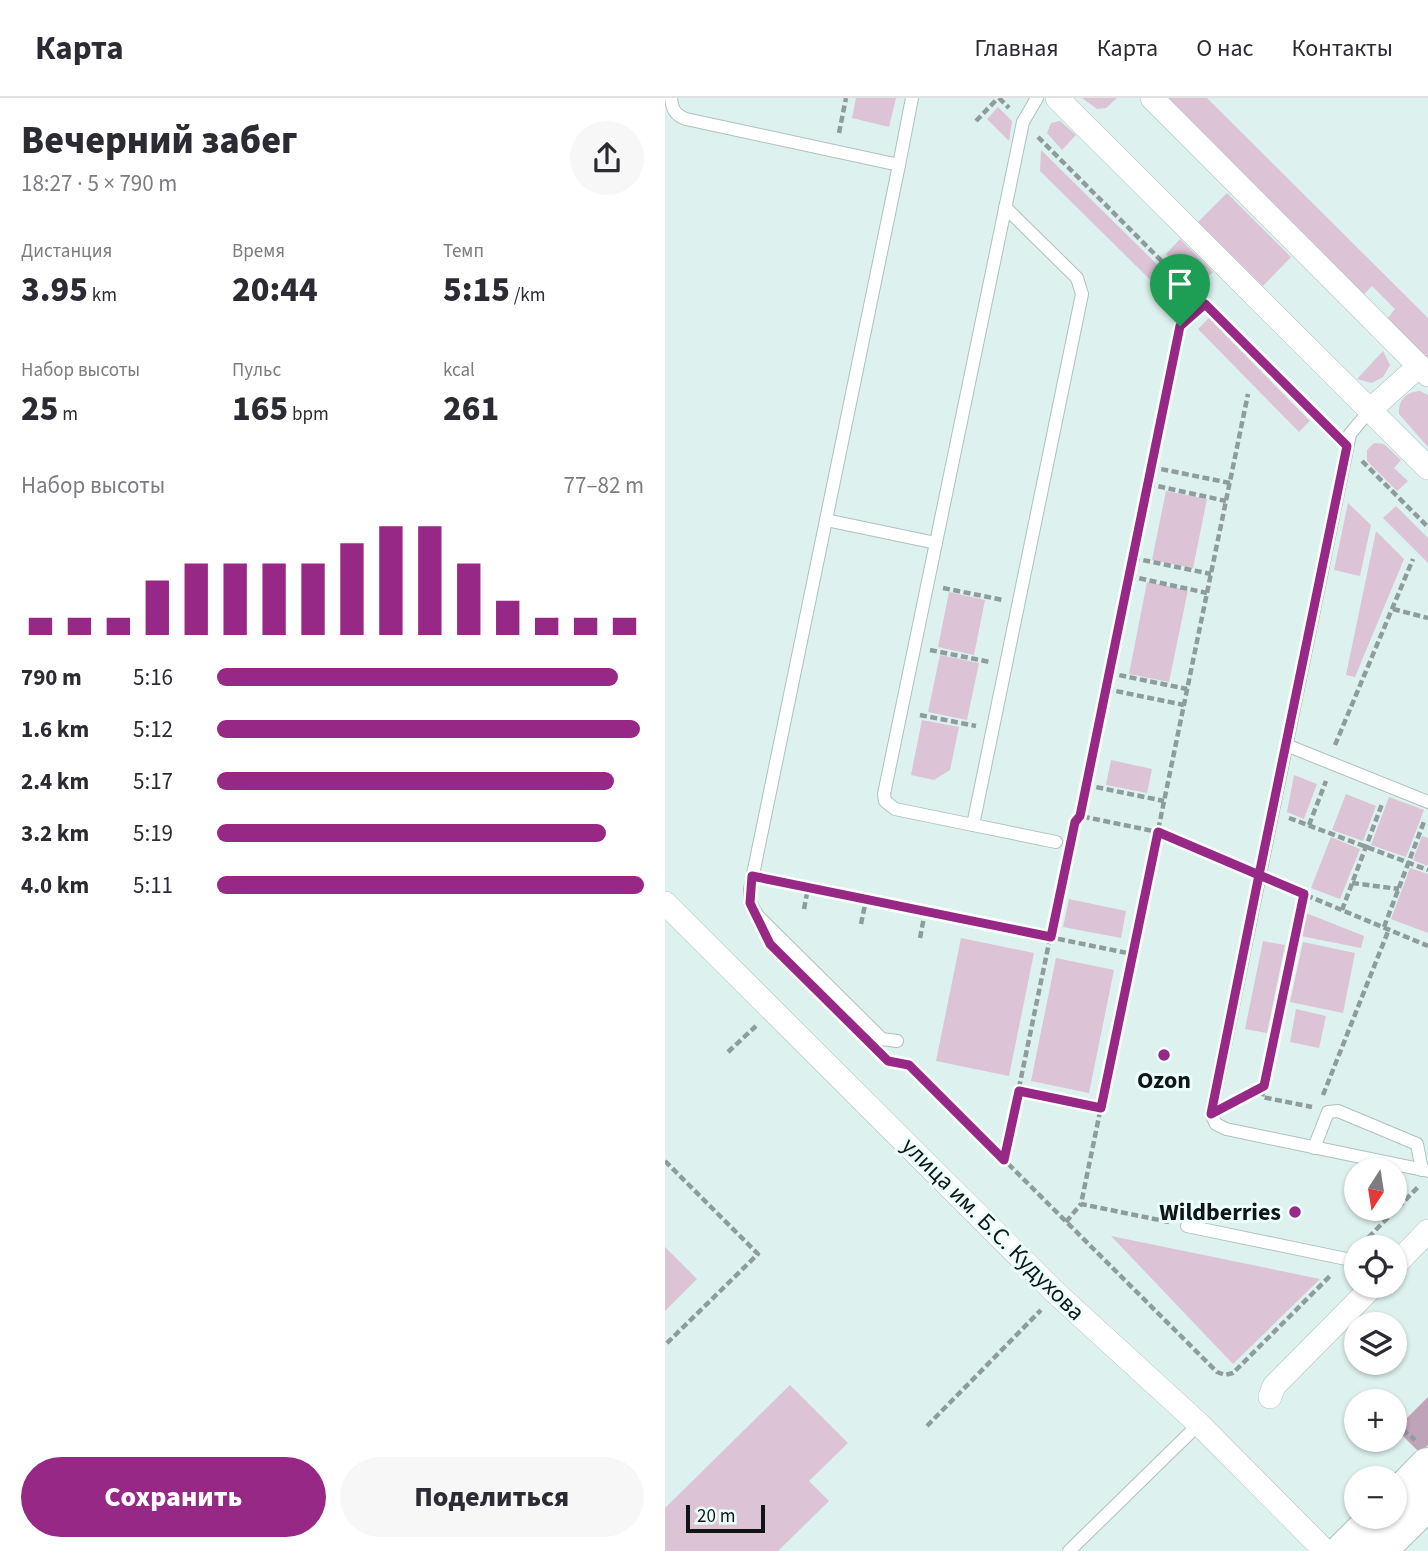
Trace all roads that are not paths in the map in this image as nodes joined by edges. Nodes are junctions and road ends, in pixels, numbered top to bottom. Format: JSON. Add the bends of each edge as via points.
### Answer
{"nodes":[{"id":1,"x":671,"y":98,"type":"edge"},
{"id":2,"x":912,"y":98,"type":"edge"},
{"id":3,"x":1037,"y":98,"type":"edge"},
{"id":4,"x":1057,"y":98,"type":"edge"},
{"id":5,"x":1152,"y":98,"type":"edge"},
{"id":6,"x":899,"y":165,"type":"junction"},
{"id":7,"x":1005,"y":207,"type":"junction"},
{"id":8,"x":1423,"y":371,"type":"edge"},
{"id":9,"x":1370,"y":410,"type":"junction"},
{"id":10,"x":1428,"y":468,"type":"edge"},
{"id":11,"x":826,"y":520,"type":"junction"},
{"id":12,"x":936,"y":543,"type":"junction"},
{"id":13,"x":1286,"y":745,"type":"junction"},
{"id":14,"x":1428,"y":802,"type":"edge"},
{"id":15,"x":973,"y":825,"type":"junction"},
{"id":16,"x":1056,"y":842,"type":"dead end"},
{"id":17,"x":665,"y":903,"type":"edge"},
{"id":18,"x":897,"y":1041,"type":"dead end"},
{"id":19,"x":1314,"y":1148,"type":"junction"},
{"id":20,"x":1426,"y":1173,"type":"edge"},
{"id":21,"x":1187,"y":1226,"type":"road end"},
{"id":22,"x":1428,"y":1231,"type":"edge"},
{"id":23,"x":1407,"y":1253,"type":"edge"},
{"id":24,"x":1344,"y":1259,"type":"edge"},
{"id":25,"x":1361,"y":1298,"type":"edge"},
{"id":26,"x":1270,"y":1397,"type":"dead end"},
{"id":27,"x":1199,"y":1424,"type":"junction"},
{"id":28,"x":1424,"y":1457,"type":"edge"},
{"id":29,"x":1407,"y":1483,"type":"edge"},
{"id":30,"x":1428,"y":1500,"type":"edge"},
{"id":31,"x":1367,"y":1529,"type":"edge"},
{"id":32,"x":1069,"y":1551,"type":"edge"},
{"id":33,"x":1325,"y":1551,"type":"edge"},
{"id":34,"x":1345,"y":1551,"type":"edge"},
{"id":35,"x":1376,"y":1551,"type":"edge"}],
"edges":[{"from":1,"to":6,"type":"lane","via":[[672,107],[686,119]]},
{"from":2,"to":6,"type":"lane"},
{"from":3,"to":7,"type":"lane","via":[[1023,122]]},
{"from":4,"to":9,"type":"street"},
{"from":5,"to":8,"type":"street"},
{"from":6,"to":11,"type":"lane"},
{"from":7,"to":12,"type":"lane"},
{"from":7,"to":15,"type":"lane","via":[[1077,278],[1082,294]]},
{"from":8,"to":9,"type":"street"},
{"from":9,"to":10,"type":"street"},
{"from":9,"to":13,"type":"lane","via":[[1353,427],[1347,446]]},
{"from":11,"to":12,"type":"lane"},
{"from":11,"to":18,"type":"lane","via":[[750,903],[882,1039]]},
{"from":12,"to":15,"type":"lane","via":[[885,801],[895,809]]},
{"from":13,"to":14,"type":"lane"},
{"from":13,"to":19,"type":"lane","via":[[1211,1114],[1216,1124],[1226,1129]]},
{"from":15,"to":16,"type":"lane"},
{"from":17,"to":27,"type":"street","name":"улица им. Б.С. Кудухова","via":[[1056,1294]]},
{"from":19,"to":20,"type":"lane"},
{"from":19,"to":20,"type":"lane","via":[[1324,1110],[1338,1111],[1411,1140],[1419,1149]]},
{"from":21,"to":24,"type":"lane"},
{"from":22,"to":23,"type":"street"},
{"from":25,"to":26,"type":"street","via":[[1274,1386]]},
{"from":27,"to":32,"type":"lane"},
{"from":27,"to":33,"type":"street","name":"улица им. Б.С. Кудухова"},
{"from":28,"to":29,"type":"highway"},
{"from":30,"to":35,"type":"highway"},
{"from":31,"to":34,"type":"highway"}]}
